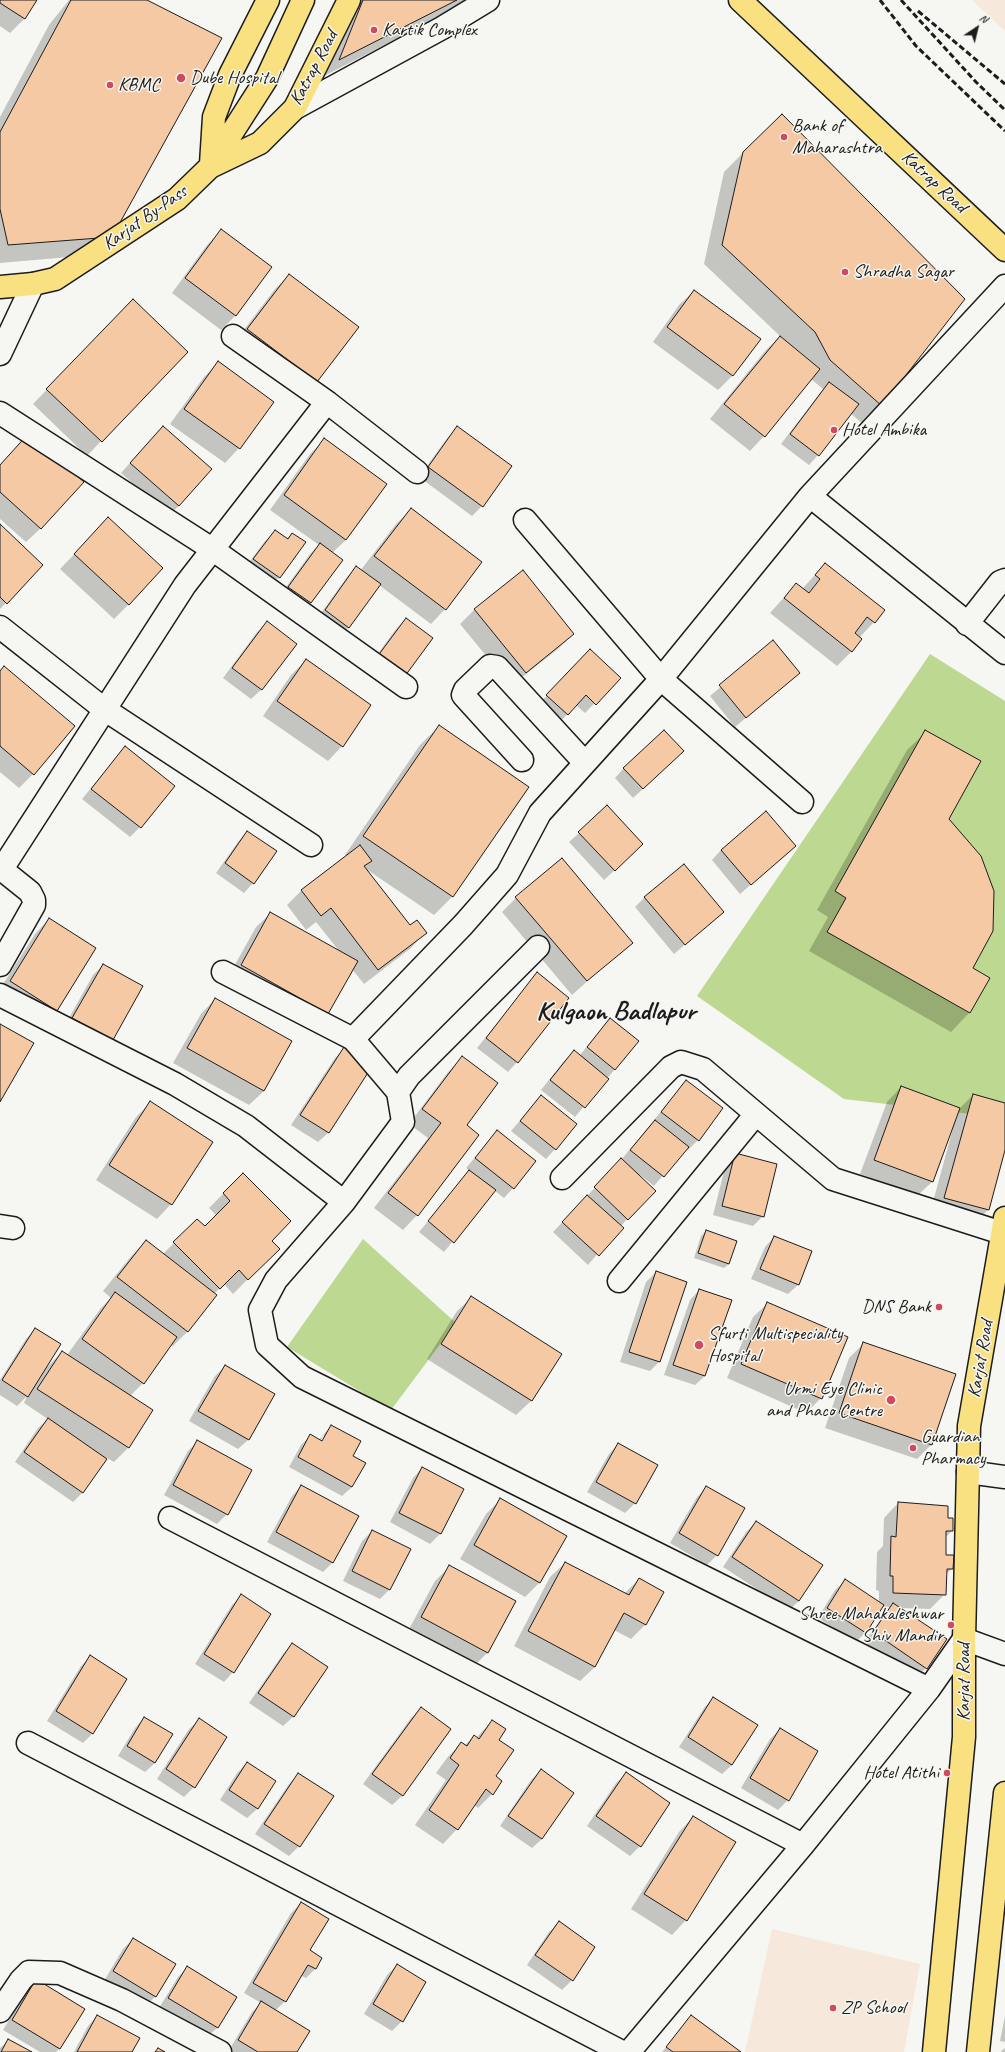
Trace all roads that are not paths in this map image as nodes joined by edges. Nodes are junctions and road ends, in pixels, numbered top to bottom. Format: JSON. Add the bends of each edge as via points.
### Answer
{"nodes":[{"id":1,"x":268,"y":0,"type":"edge"},
{"id":2,"x":303,"y":0,"type":"edge"},
{"id":3,"x":350,"y":0,"type":"edge"},
{"id":4,"x":488,"y":0,"type":"edge"},
{"id":5,"x":740,"y":0,"type":"edge"},
{"id":6,"x":295,"y":108,"type":"junction"},
{"id":7,"x":210,"y":167,"type":"junction"},
{"id":8,"x":1005,"y":250,"type":"edge"},
{"id":9,"x":33,"y":284,"type":"junction"},
{"id":10,"x":1005,"y":286,"type":"edge"},
{"id":11,"x":0,"y":287,"type":"edge"},
{"id":12,"x":233,"y":336,"type":"dead end"},
{"id":13,"x":0,"y":354,"type":"edge"},
{"id":14,"x":327,"y":402,"type":"junction"},
{"id":15,"x":0,"y":414,"type":"edge"},
{"id":16,"x":417,"y":472,"type":"dead end"},
{"id":17,"x":810,"y":496,"type":"junction"},
{"id":18,"x":525,"y":520,"type":"dead end"},
{"id":19,"x":212,"y":549,"type":"junction"},
{"id":20,"x":1005,"y":580,"type":"edge"},
{"id":21,"x":967,"y":624,"type":"junction"},
{"id":22,"x":0,"y":627,"type":"edge"},
{"id":23,"x":1005,"y":653,"type":"edge"},
{"id":24,"x":660,"y":679,"type":"junction"},
{"id":25,"x":406,"y":687,"type":"dead end"},
{"id":26,"x":104,"y":709,"type":"junction"},
{"id":27,"x":522,"y":760,"type":"dead end"},
{"id":28,"x":585,"y":763,"type":"junction"},
{"id":29,"x":802,"y":802,"type":"dead end"},
{"id":30,"x":311,"y":846,"type":"dead end"},
{"id":31,"x":1,"y":868,"type":"edge"},
{"id":32,"x":538,"y":947,"type":"dead end"},
{"id":33,"x":0,"y":965,"type":"edge"},
{"id":34,"x":222,"y":972,"type":"dead end"},
{"id":35,"x":0,"y":995,"type":"edge"},
{"id":36,"x":353,"y":1039,"type":"junction"},
{"id":37,"x":398,"y":1092,"type":"junction"},
{"id":38,"x":756,"y":1114,"type":"junction"},
{"id":39,"x":562,"y":1178,"type":"dead end"},
{"id":40,"x":344,"y":1202,"type":"junction"},
{"id":41,"x":1004,"y":1226,"type":"edge"},
{"id":42,"x":619,"y":1281,"type":"dead end"},
{"id":43,"x":968,"y":1472,"type":"junction"},
{"id":44,"x":1005,"y":1477,"type":"edge"},
{"id":45,"x":170,"y":1518,"type":"dead end"},
{"id":46,"x":964,"y":1639,"type":"junction"},
{"id":47,"x":1005,"y":1654,"type":"edge"},
{"id":48,"x":929,"y":1689,"type":"junction"},
{"id":49,"x":28,"y":1742,"type":"dead end"},
{"id":50,"x":1005,"y":1793,"type":"edge"},
{"id":51,"x":1003,"y":1833,"type":"edge"},
{"id":52,"x":803,"y":1846,"type":"junction"},
{"id":53,"x":0,"y":2011,"type":"edge"},
{"id":54,"x":220,"y":2052,"type":"edge"},
{"id":55,"x":622,"y":2052,"type":"edge"},
{"id":56,"x":629,"y":2052,"type":"edge"},
{"id":57,"x":934,"y":2052,"type":"edge"},
{"id":58,"x":978,"y":2052,"type":"edge"}],
"edges":[{"from":1,"to":7,"type":"main road","via":[[230,76],[214,117]]},
{"from":2,"to":7,"type":"main road","name":"Karjat By-Pass","via":[[267,78]]},
{"from":3,"to":6,"type":"main road","name":"Katrap Road"},
{"from":4,"to":6,"type":"street"},
{"from":5,"to":8,"type":"main road","name":"Katrap Road"},
{"from":6,"to":7,"type":"main road","name":"Katrap Road","via":[[260,143]]},
{"from":7,"to":9,"type":"main road","name":"Karjat By-Pass","via":[[177,200],[55,279]]},
{"from":9,"to":11,"type":"main road","name":"Karjat By-Pass"},
{"from":9,"to":13,"type":"street"},
{"from":10,"to":17,"type":"street"},
{"from":12,"to":14,"type":"street"},
{"from":14,"to":16,"type":"street"},
{"from":14,"to":19,"type":"street"},
{"from":15,"to":19,"type":"street"},
{"from":17,"to":21,"type":"street"},
{"from":17,"to":24,"type":"street"},
{"from":18,"to":24,"type":"street"},
{"from":19,"to":25,"type":"street"},
{"from":19,"to":26,"type":"street","via":[[185,585]]},
{"from":20,"to":21,"type":"street","via":[[1000,582]]},
{"from":21,"to":23,"type":"street"},
{"from":22,"to":26,"type":"street"},
{"from":24,"to":28,"type":"street"},
{"from":24,"to":29,"type":"street"},
{"from":26,"to":30,"type":"street"},
{"from":26,"to":31,"type":"street"},
{"from":27,"to":28,"type":"street","via":[[463,695],[490,666],[497,667]]},
{"from":28,"to":36,"type":"street","via":[[540,813],[506,875],[463,925]]},
{"from":31,"to":33,"type":"street","via":[[30,892],[34,905]]},
{"from":32,"to":37,"type":"street","via":[[409,1076]]},
{"from":34,"to":36,"type":"street"},
{"from":35,"to":40,"type":"street","via":[[175,1084],[246,1126]]},
{"from":36,"to":37,"type":"street"},
{"from":37,"to":40,"type":"street","via":[[403,1122]]},
{"from":38,"to":39,"type":"street","via":[[703,1069],[681,1062],[671,1067]]},
{"from":38,"to":41,"type":"street","via":[[833,1179]]},
{"from":38,"to":42,"type":"street"},
{"from":40,"to":48,"type":"street","via":[[276,1280],[260,1310],[267,1345],[302,1377]]},
{"from":41,"to":43,"type":"main road","name":"Karjat Road","via":[[969,1426]]},
{"from":43,"to":44,"type":"street"},
{"from":43,"to":46,"type":"main road","name":"Karjat Road"},
{"from":45,"to":52,"type":"street"},
{"from":46,"to":47,"type":"street"},
{"from":46,"to":48,"type":"street"},
{"from":46,"to":57,"type":"main road","name":"Karjat Road","via":[[964,1737]]},
{"from":48,"to":52,"type":"street"},
{"from":49,"to":55,"type":"street"},
{"from":50,"to":51,"type":"main road"},
{"from":51,"to":58,"type":"main road"},
{"from":52,"to":56,"type":"street"},
{"from":53,"to":54,"type":"street","via":[[29,1972],[60,1973],[122,2000]]}]}
